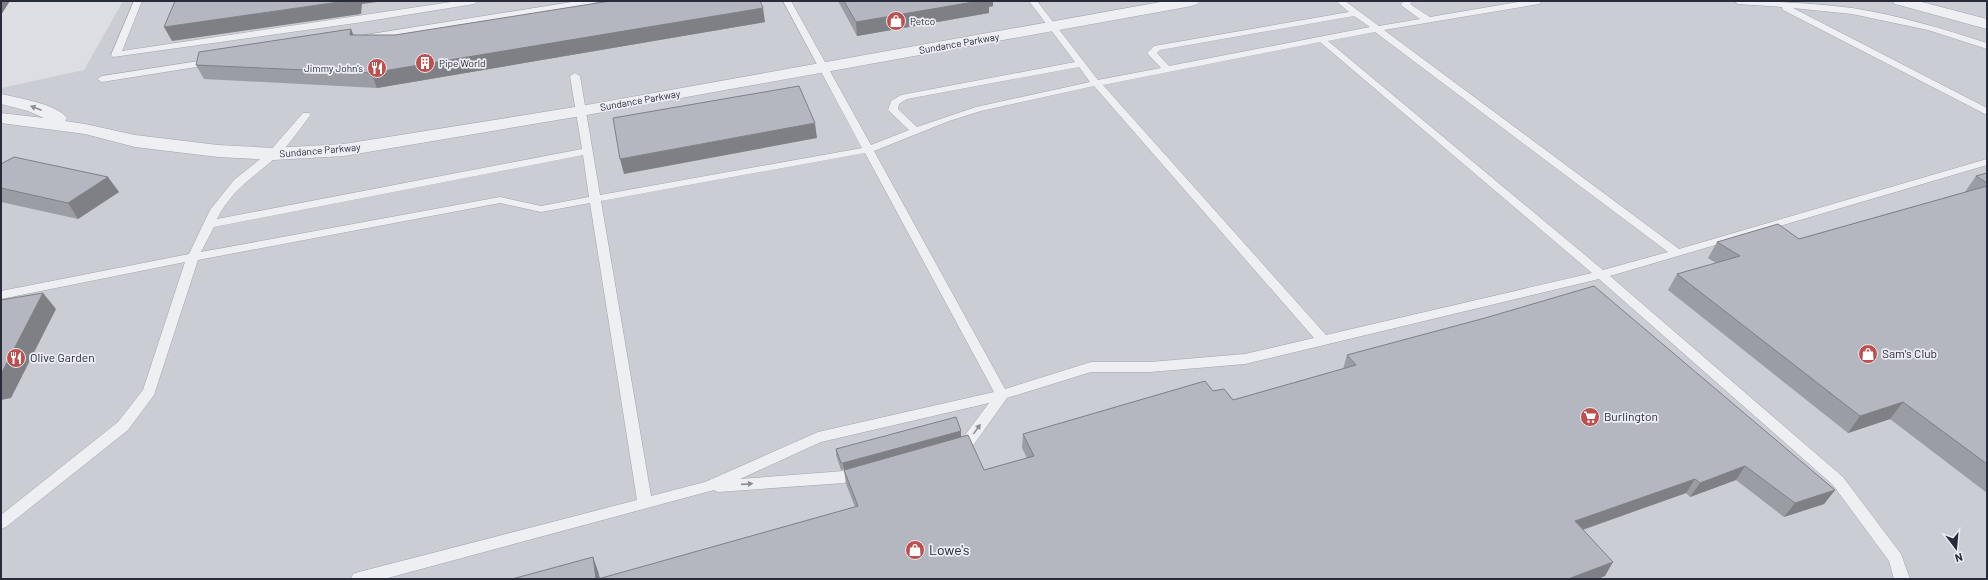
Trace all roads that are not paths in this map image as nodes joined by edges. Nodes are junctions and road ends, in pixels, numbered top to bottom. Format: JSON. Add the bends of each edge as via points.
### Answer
{"nodes":[{"id":1,"x":138,"y":1,"type":"edge"},
{"id":2,"x":474,"y":1,"type":"edge"},
{"id":3,"x":594,"y":1,"type":"edge"},
{"id":4,"x":787,"y":1,"type":"edge"},
{"id":5,"x":1033,"y":1,"type":"edge"},
{"id":6,"x":1192,"y":1,"type":"edge"},
{"id":7,"x":1340,"y":1,"type":"edge"},
{"id":8,"x":1409,"y":1,"type":"edge"},
{"id":9,"x":1539,"y":1,"type":"edge"},
{"id":10,"x":1738,"y":1,"type":"edge"},
{"id":11,"x":1900,"y":1,"type":"edge"},
{"id":12,"x":1778,"y":3,"type":"edge"},
{"id":13,"x":1355,"y":13,"type":"junction"},
{"id":14,"x":1428,"y":20,"type":"junction"},
{"id":15,"x":1987,"y":24,"type":"edge"},
{"id":16,"x":1053,"y":26,"type":"junction"},
{"id":17,"x":1375,"y":29,"type":"junction"},
{"id":18,"x":359,"y":38,"type":"edge"},
{"id":19,"x":1321,"y":39,"type":"junction"},
{"id":20,"x":1987,"y":46,"type":"edge"},
{"id":21,"x":225,"y":60,"type":"edge"},
{"id":22,"x":1082,"y":64,"type":"junction"},
{"id":23,"x":822,"y":68,"type":"junction"},
{"id":24,"x":1167,"y":69,"type":"junction"},
{"id":25,"x":575,"y":76,"type":"dead end"},
{"id":26,"x":102,"y":79,"type":"dead end"},
{"id":27,"x":1096,"y":83,"type":"junction"},
{"id":28,"x":1,"y":99,"type":"edge"},
{"id":29,"x":580,"y":111,"type":"junction"},
{"id":30,"x":1987,"y":112,"type":"edge"},
{"id":31,"x":306,"y":115,"type":"dead end"},
{"id":32,"x":1,"y":118,"type":"edge"},
{"id":33,"x":85,"y":129,"type":"junction"},
{"id":34,"x":916,"y":131,"type":"junction"},
{"id":35,"x":867,"y":150,"type":"junction"},
{"id":36,"x":587,"y":151,"type":"junction"},
{"id":37,"x":273,"y":154,"type":"junction"},
{"id":38,"x":1987,"y":162,"type":"edge"},
{"id":39,"x":595,"y":199,"type":"junction"},
{"id":40,"x":209,"y":224,"type":"junction"},
{"id":41,"x":1677,"y":253,"type":"junction"},
{"id":42,"x":193,"y":257,"type":"junction"},
{"id":43,"x":1601,"y":275,"type":"junction"},
{"id":44,"x":1,"y":295,"type":"edge"},
{"id":45,"x":1324,"y":341,"type":"junction"},
{"id":46,"x":1002,"y":395,"type":"junction"},
{"id":47,"x":944,"y":449,"type":"edge"},
{"id":48,"x":875,"y":468,"type":"edge"},
{"id":49,"x":708,"y":487,"type":"junction"},
{"id":50,"x":646,"y":504,"type":"junction"},
{"id":51,"x":1,"y":523,"type":"edge"},
{"id":52,"x":359,"y":579,"type":"edge"},
{"id":53,"x":1902,"y":579,"type":"edge"}],
"edges":[{"from":1,"to":2,"type":"lane","via":[[116,56]]},
{"from":3,"to":18,"type":"lane"},
{"from":4,"to":23,"type":"lane"},
{"from":5,"to":16,"type":"lane"},
{"from":6,"to":16,"type":"street","name":"Sundance Parkway"},
{"from":7,"to":13,"type":"lane"},
{"from":8,"to":14,"type":"lane","via":[[1405,4]]},
{"from":9,"to":14,"type":"lane"},
{"from":10,"to":12,"type":"lane"},
{"from":11,"to":15,"type":"street"},
{"from":12,"to":20,"type":"lane","via":[[1852,11],[1930,28]]},
{"from":12,"to":30,"type":"lane"},
{"from":13,"to":17,"type":"lane"},
{"from":13,"to":24,"type":"lane","via":[[1157,48],[1152,53]]},
{"from":14,"to":17,"type":"lane"},
{"from":16,"to":22,"type":"lane"},
{"from":16,"to":23,"type":"street","name":"Sundance Parkway"},
{"from":17,"to":19,"type":"lane"},
{"from":17,"to":41,"type":"lane"},
{"from":19,"to":24,"type":"lane"},
{"from":19,"to":43,"type":"lane"},
{"from":21,"to":26,"type":"lane"},
{"from":22,"to":27,"type":"lane"},
{"from":22,"to":34,"type":"lane","via":[[904,97],[894,103],[893,110]]},
{"from":23,"to":29,"type":"street","name":"Sundance Parkway"},
{"from":23,"to":35,"type":"lane"},
{"from":24,"to":27,"type":"lane"},
{"from":25,"to":29,"type":"lane"},
{"from":27,"to":34,"type":"lane","via":[[979,109]]},
{"from":27,"to":45,"type":"lane"},
{"from":33,"to":28,"type":"street","name":"Sundance Parkway","one_way":true,"via":[[34,107]]},
{"from":29,"to":36,"type":"lane"},
{"from":29,"to":37,"type":"street","name":"Sundance Parkway","via":[[344,150]]},
{"from":31,"to":37,"type":"lane"},
{"from":32,"to":33,"type":"street","name":"Sundance Parkway"},
{"from":33,"to":37,"type":"street","name":"Sundance Parkway","via":[[135,141],[218,151]]},
{"from":34,"to":35,"type":"lane"},
{"from":35,"to":39,"type":"lane"},
{"from":35,"to":46,"type":"lane"},
{"from":36,"to":39,"type":"lane"},
{"from":36,"to":40,"type":"lane"},
{"from":37,"to":40,"type":"lane","via":[[238,182],[216,210]]},
{"from":38,"to":41,"type":"lane"},
{"from":39,"to":42,"type":"lane","via":[[541,209],[500,200]]},
{"from":39,"to":50,"type":"lane"},
{"from":40,"to":42,"type":"lane"},
{"from":41,"to":43,"type":"lane"},
{"from":42,"to":44,"type":"lane"},
{"from":42,"to":51,"type":"lane","via":[[149,392],[123,426]]},
{"from":43,"to":45,"type":"lane"},
{"from":43,"to":53,"type":"lane","via":[[1838,481],[1896,560]]},
{"from":45,"to":46,"type":"lane","via":[[1245,359],[1150,367],[1091,367]]},
{"from":47,"to":46,"type":"lane","one_way":true,"via":[[967,443]]},
{"from":46,"to":49,"type":"lane","via":[[818,437]]},
{"from":49,"to":48,"type":"lane","one_way":true,"via":[[844,476]]},
{"from":49,"to":50,"type":"lane"},
{"from":50,"to":52,"type":"lane"}]}
